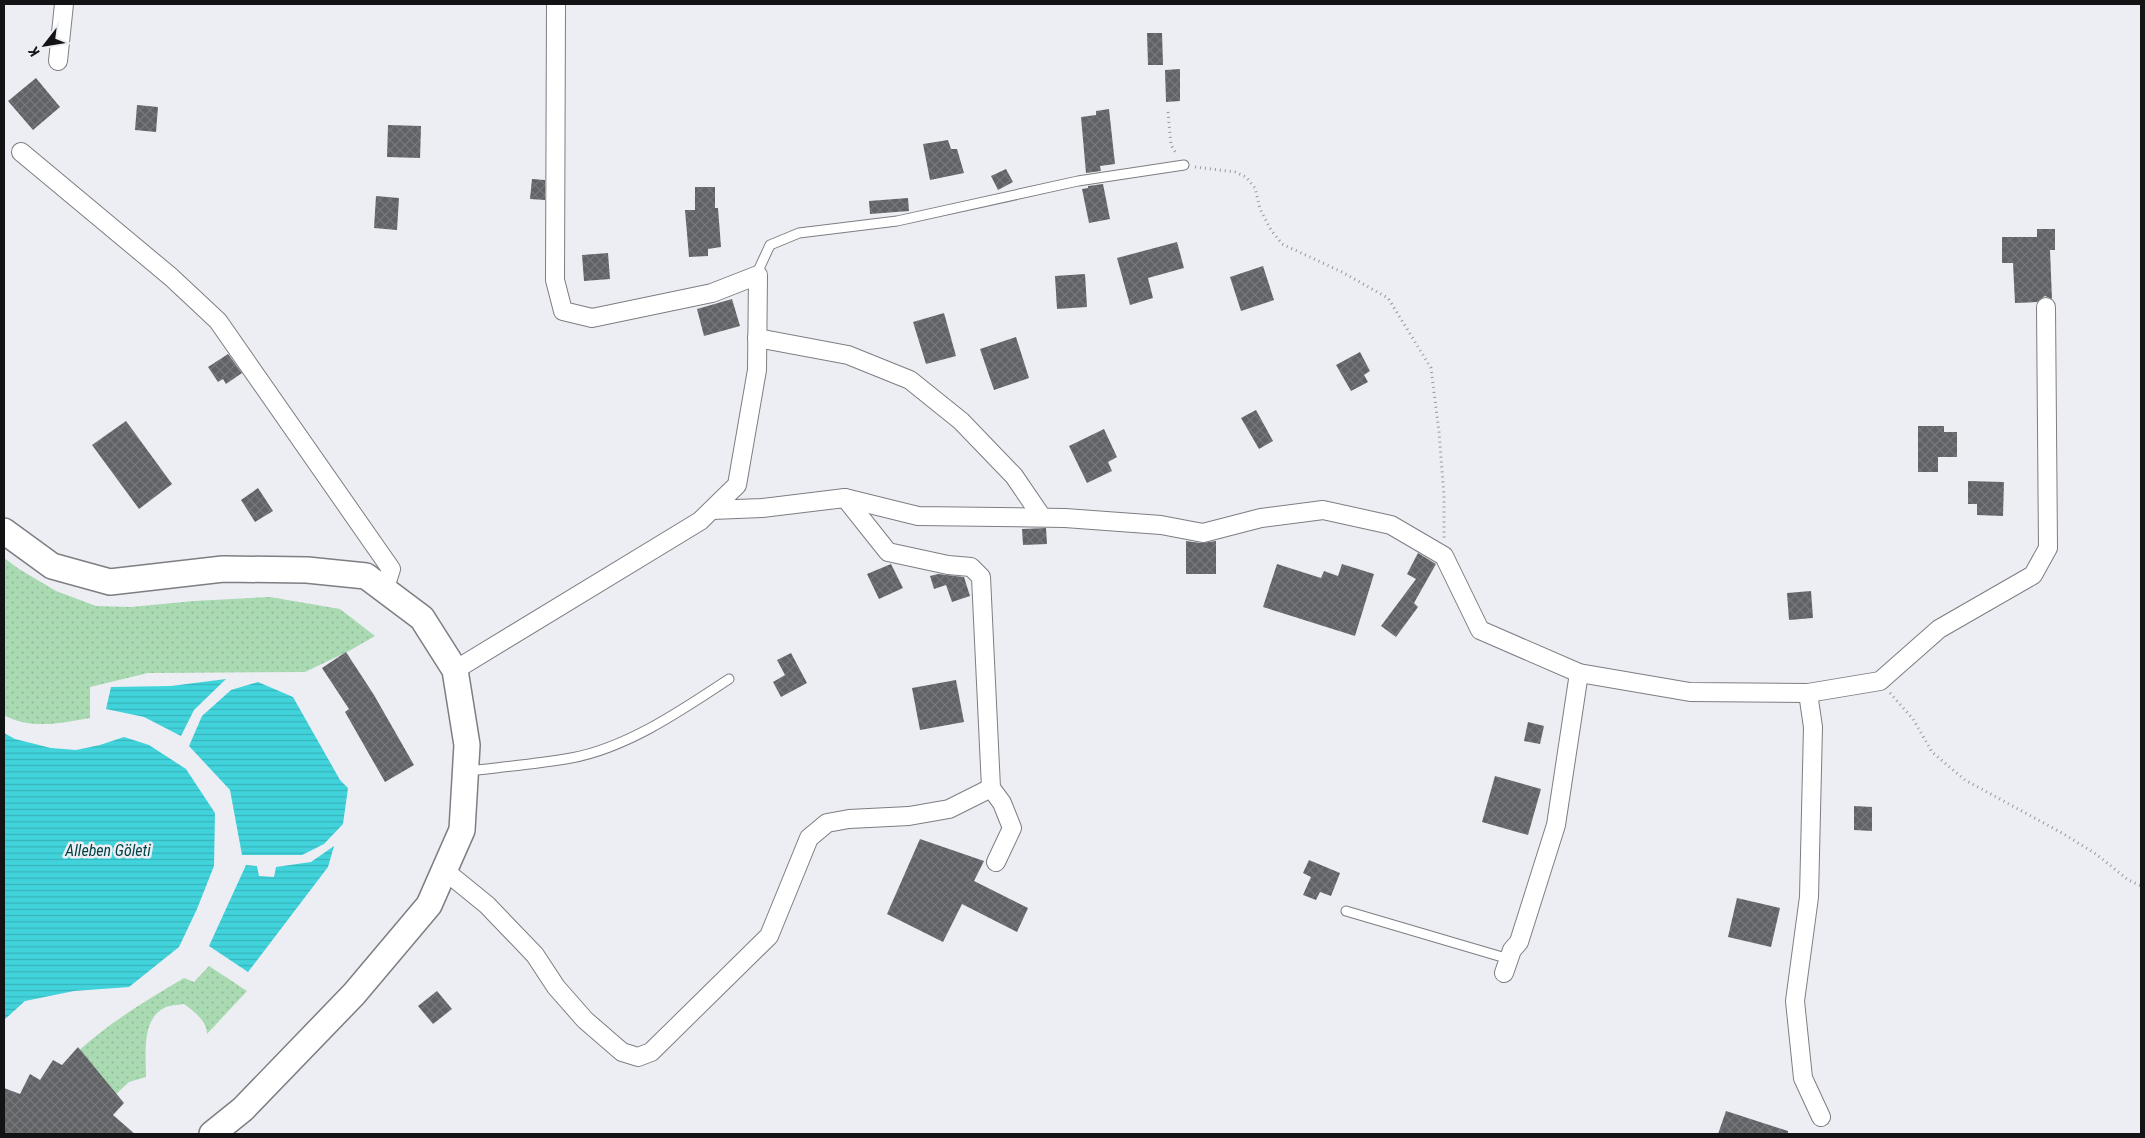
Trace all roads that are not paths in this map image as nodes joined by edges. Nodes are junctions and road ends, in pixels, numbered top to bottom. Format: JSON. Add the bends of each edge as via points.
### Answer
{"nodes":[{"id":1,"x":64,"y":4,"type":"edge"},
{"id":2,"x":556,"y":4,"type":"edge"},
{"id":3,"x":58,"y":61,"type":"dead end"},
{"id":4,"x":21,"y":152,"type":"dead end"},
{"id":5,"x":1184,"y":165,"type":"road end"},
{"id":6,"x":758,"y":276,"type":"junction"},
{"id":7,"x":2046,"y":307,"type":"dead end"},
{"id":8,"x":757,"y":338,"type":"junction"},
{"id":9,"x":845,"y":498,"type":"junction"},
{"id":10,"x":712,"y":510,"type":"junction"},
{"id":11,"x":1042,"y":518,"type":"junction"},
{"id":12,"x":4,"y":531,"type":"edge"},
{"id":13,"x":384,"y":591,"type":"junction"},
{"id":14,"x":455,"y":670,"type":"junction"},
{"id":15,"x":1579,"y":673,"type":"junction"},
{"id":16,"x":729,"y":679,"type":"dead end"},
{"id":17,"x":1808,"y":693,"type":"junction"},
{"id":18,"x":466,"y":771,"type":"junction"},
{"id":19,"x":992,"y":788,"type":"junction"},
{"id":20,"x":996,"y":862,"type":"dead end"},
{"id":21,"x":444,"y":870,"type":"junction"},
{"id":22,"x":1346,"y":910,"type":"dead end"},
{"id":23,"x":1506,"y":966,"type":"joint"},
{"id":24,"x":1821,"y":1117,"type":"dead end"},
{"id":25,"x":212,"y":1134,"type":"edge"}],
"edges":[{"from":1,"to":3,"type":"street"},
{"from":2,"to":6,"type":"street","via":[[555,280],[563,311],[592,318],[712,293]]},
{"from":4,"to":13,"type":"street","via":[[171,277],[218,321],[391,570]]},
{"from":5,"to":6,"type":"lane","via":[[1078,181],[897,221],[799,233],[770,245]]},
{"from":6,"to":8,"type":"street"},
{"from":7,"to":17,"type":"street","via":[[2048,548],[2033,575],[1939,629],[1880,681]]},
{"from":8,"to":10,"type":"street","via":[[757,370],[737,485]]},
{"from":8,"to":11,"type":"street","via":[[848,355],[910,380],[961,421],[1014,476]]},
{"from":9,"to":10,"type":"street","via":[[762,508]]},
{"from":9,"to":11,"type":"street","via":[[918,516]]},
{"from":9,"to":19,"type":"street","via":[[888,552],[971,567],[981,577]]},
{"from":10,"to":14,"type":"street","via":[[700,521]]},
{"from":11,"to":15,"type":"street","via":[[1161,525],[1203,533],[1261,518],[1323,510],[1392,525],[1444,556],[1480,630]]},
{"from":12,"to":13,"type":"street","via":[[52,566],[110,582],[223,569],[307,570],[366,576]]},
{"from":13,"to":14,"type":"street","via":[[422,618]]},
{"from":14,"to":18,"type":"street","via":[[467,745]]},
{"from":15,"to":17,"type":"street","via":[[1690,692]]},
{"from":15,"to":23,"type":"street","via":[[1556,825],[1519,942]]},
{"from":16,"to":18,"type":"lane","via":[[665,720],[623,741],[573,758]]},
{"from":17,"to":24,"type":"street","via":[[1813,727],[1809,897],[1795,1001],[1803,1078]]},
{"from":18,"to":21,"type":"street","via":[[462,830]]},
{"from":19,"to":20,"type":"street","via":[[1012,828]]},
{"from":19,"to":21,"type":"street","via":[[949,809],[827,823],[809,838],[769,936],[651,1052],[638,1057],[622,1052],[585,1020],[556,987],[535,955],[487,906]]},
{"from":21,"to":25,"type":"street","via":[[429,905],[354,994],[243,1109]]},
{"from":22,"to":23,"type":"lane"}]}
